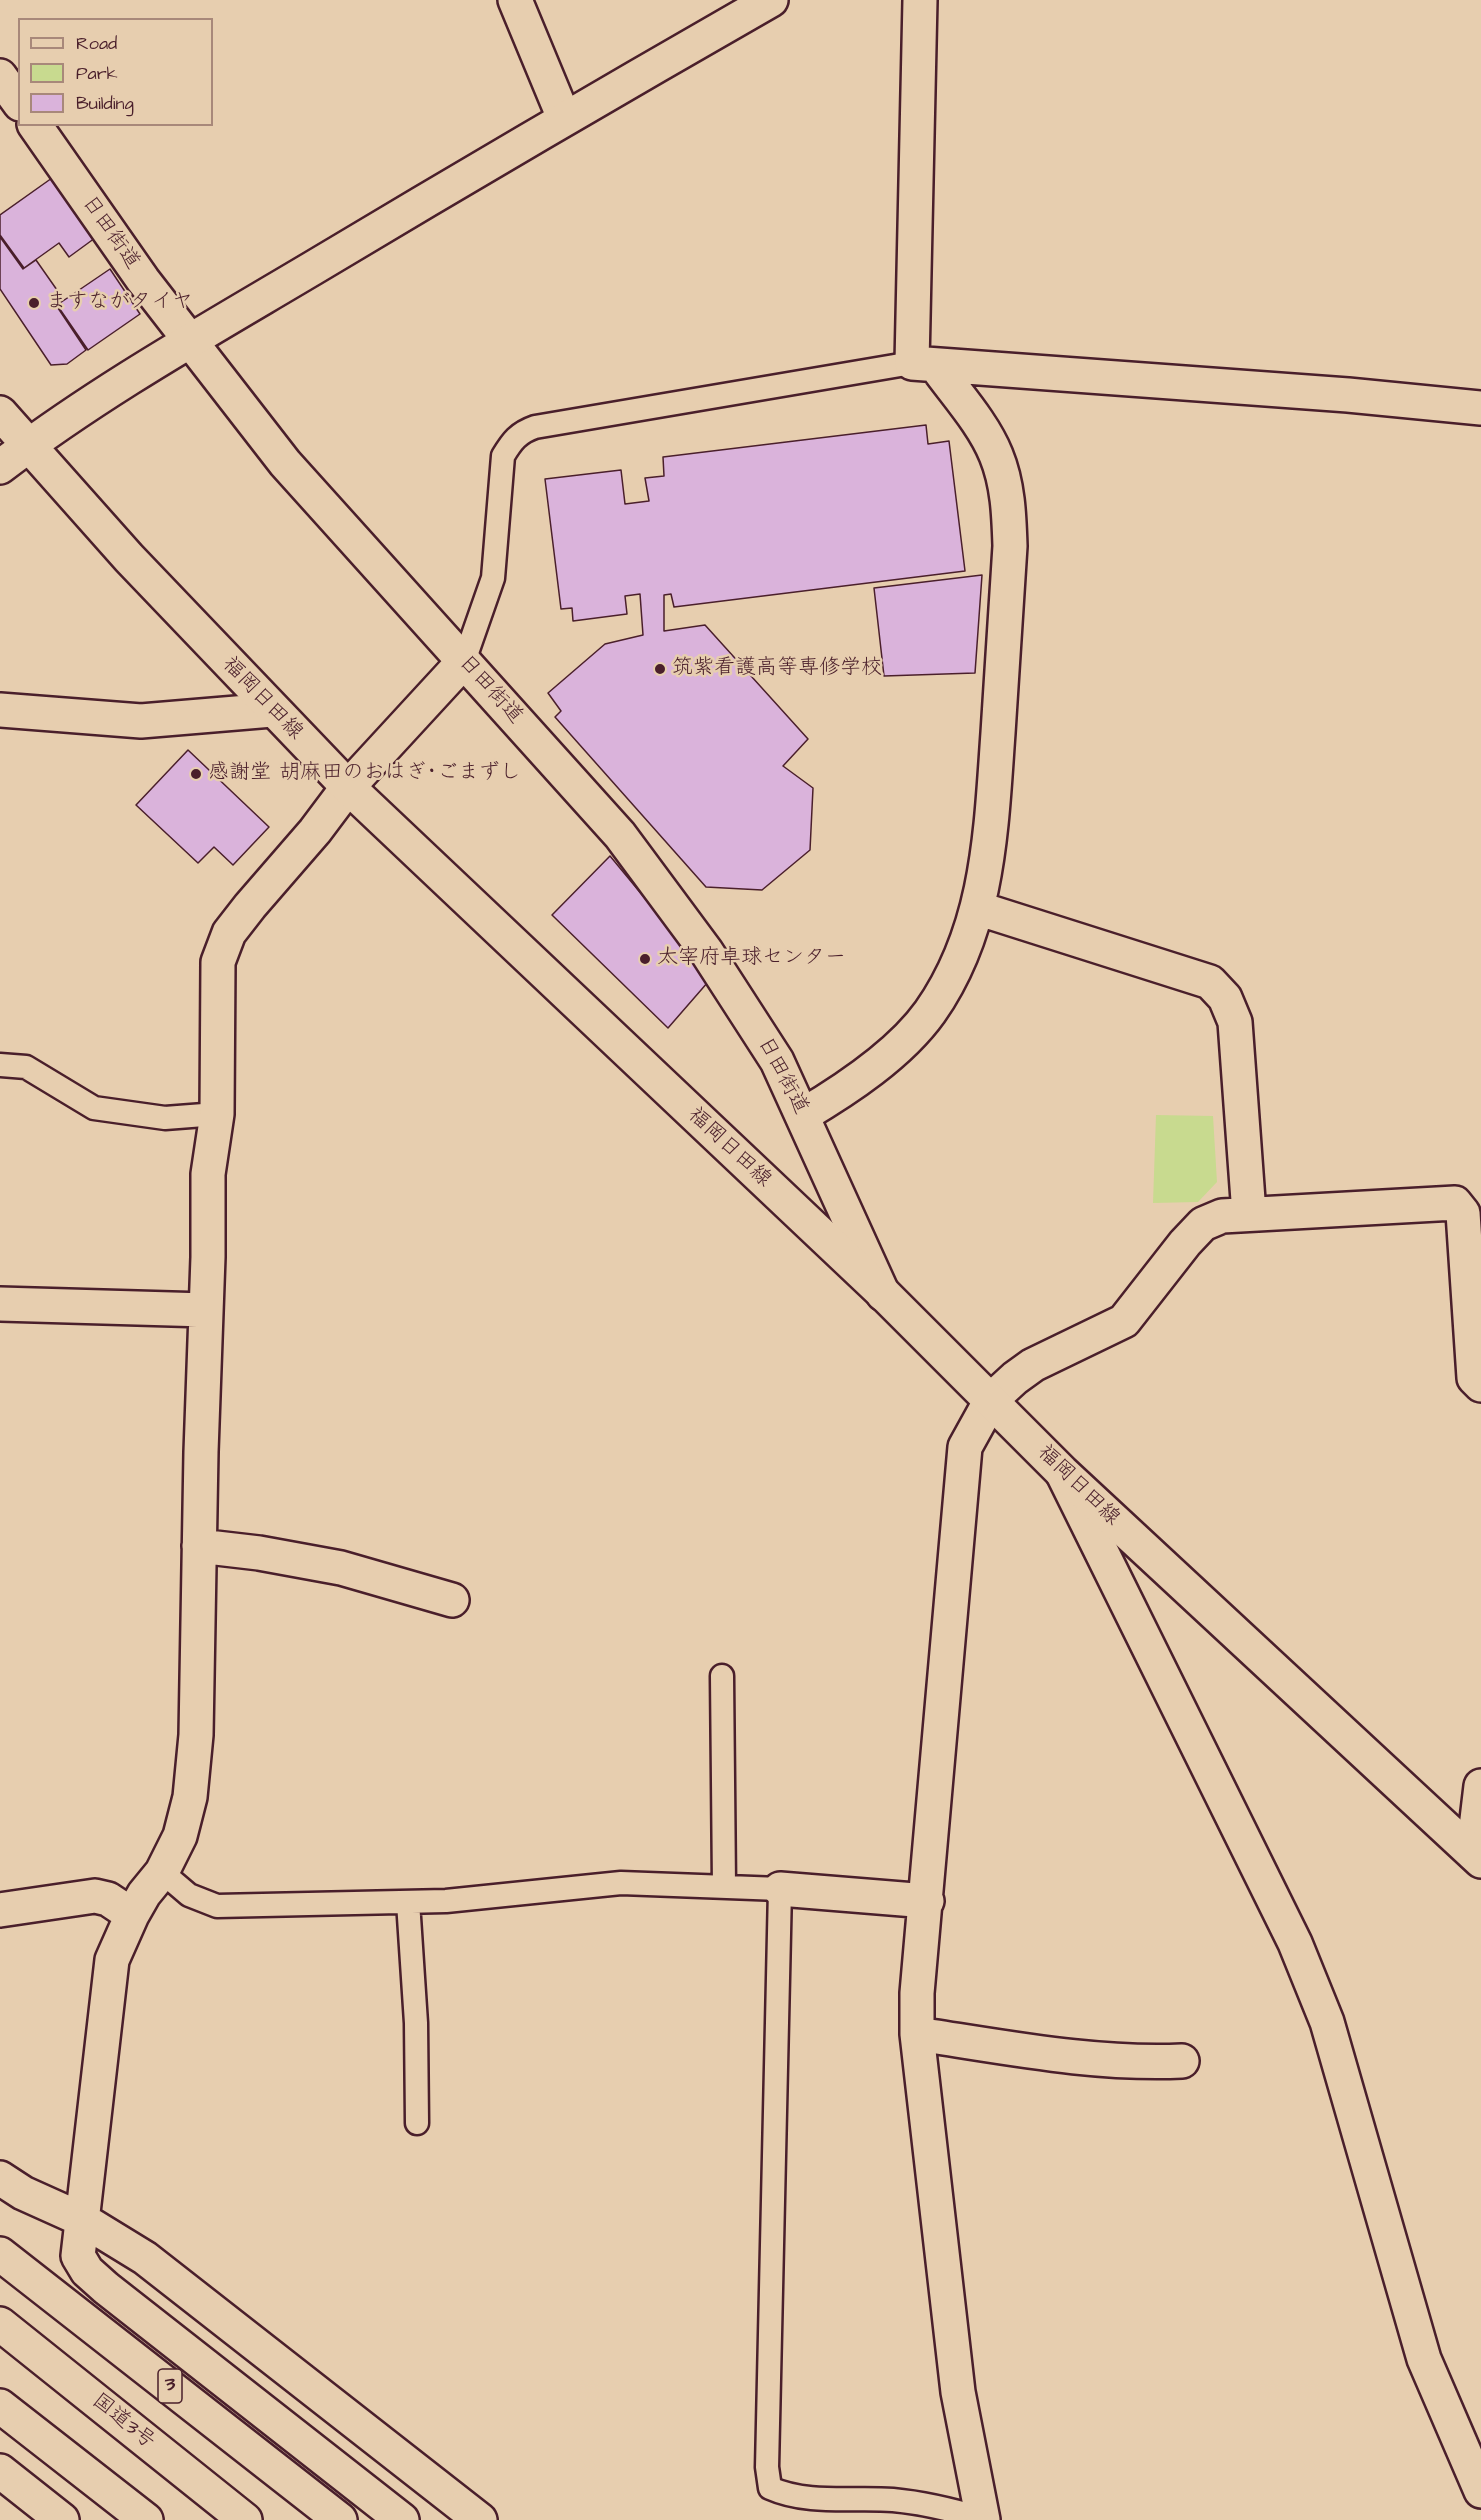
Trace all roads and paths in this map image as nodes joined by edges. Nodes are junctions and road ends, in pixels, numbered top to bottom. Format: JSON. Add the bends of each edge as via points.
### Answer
{"nodes":[{"id":1,"x":515,"y":0,"type":"edge"},
{"id":2,"x":771,"y":0,"type":"edge"},
{"id":3,"x":921,"y":0,"type":"edge"},
{"id":4,"x":0,"y":76,"type":"edge"},
{"id":5,"x":18,"y":101,"type":"edge"},
{"id":6,"x":564,"y":118,"type":"junction"},
{"id":7,"x":35,"y":126,"type":"edge"},
{"id":8,"x":192,"y":340,"type":"junction"},
{"id":9,"x":924,"y":364,"type":"junction"},
{"id":10,"x":1481,"y":408,"type":"edge"},
{"id":11,"x":0,"y":413,"type":"edge"},
{"id":12,"x":28,"y":446,"type":"junction"},
{"id":13,"x":0,"y":467,"type":"edge"},
{"id":14,"x":464,"y":661,"type":"junction"},
{"id":15,"x":272,"y":710,"type":"junction"},
{"id":16,"x":0,"y":711,"type":"edge"},
{"id":17,"x":348,"y":787,"type":"junction"},
{"id":18,"x":977,"y":908,"type":"junction"},
{"id":19,"x":0,"y":1065,"type":"edge"},
{"id":20,"x":217,"y":1114,"type":"junction"},
{"id":21,"x":803,"y":1115,"type":"junction"},
{"id":22,"x":1249,"y":1214,"type":"junction"},
{"id":23,"x":884,"y":1294,"type":"junction"},
{"id":24,"x":0,"y":1304,"type":"edge"},
{"id":25,"x":206,"y":1310,"type":"junction"},
{"id":26,"x":1481,"y":1385,"type":"edge"},
{"id":27,"x":991,"y":1400,"type":"junction"},
{"id":28,"x":1062,"y":1472,"type":"junction"},
{"id":29,"x":199,"y":1546,"type":"junction"},
{"id":30,"x":452,"y":1600,"type":"dead end"},
{"id":31,"x":722,"y":1676,"type":"dead end"},
{"id":32,"x":1481,"y":1786,"type":"edge"},
{"id":33,"x":1477,"y":1857,"type":"edge"},
{"id":34,"x":162,"y":1872,"type":"junction"},
{"id":35,"x":724,"y":1886,"type":"junction"},
{"id":36,"x":780,"y":1889,"type":"junction"},
{"id":37,"x":927,"y":1901,"type":"junction"},
{"id":38,"x":408,"y":1902,"type":"junction"},
{"id":39,"x":0,"y":1910,"type":"edge"},
{"id":40,"x":132,"y":1915,"type":"junction"},
{"id":41,"x":917,"y":2034,"type":"junction"},
{"id":42,"x":1182,"y":2061,"type":"dead end"},
{"id":43,"x":417,"y":2123,"type":"dead end"},
{"id":44,"x":0,"y":2178,"type":"edge"},
{"id":45,"x":83,"y":2220,"type":"junction"},
{"id":46,"x":0,"y":2254,"type":"edge"},
{"id":47,"x":0,"y":2324,"type":"edge"},
{"id":48,"x":0,"y":2406,"type":"edge"},
{"id":49,"x":0,"y":2471,"type":"edge"},
{"id":50,"x":1481,"y":2491,"type":"edge"},
{"id":51,"x":62,"y":2520,"type":"edge"},
{"id":52,"x":146,"y":2520,"type":"edge"},
{"id":53,"x":245,"y":2520,"type":"edge"},
{"id":54,"x":340,"y":2520,"type":"edge"},
{"id":55,"x":402,"y":2520,"type":"edge"},
{"id":56,"x":480,"y":2520,"type":"edge"},
{"id":57,"x":983,"y":2520,"type":"edge"}],
"edges":[{"from":1,"to":6,"type":"main road"},
{"from":2,"to":6,"type":"main road"},
{"from":3,"to":9,"type":"main road"},
{"from":4,"to":5,"type":"main road"},
{"from":6,"to":8,"type":"main road"},
{"from":7,"to":8,"type":"main road","name":"日田街道","via":[[143,280]]},
{"from":8,"to":12,"type":"main road"},
{"from":8,"to":14,"type":"main road","name":"日田街道","via":[[285,463]]},
{"from":9,"to":10,"type":"main road"},
{"from":9,"to":14,"type":"lane","via":[[522,431],[503,456],[493,578]]},
{"from":9,"to":18,"type":"main road","via":[[977,422],[996,453],[1009,519],[989,855]]},
{"from":11,"to":12,"type":"main road","name":"福岡日田線"},
{"from":12,"to":13,"type":"main road"},
{"from":12,"to":15,"type":"main road","name":"福岡日田線"},
{"from":14,"to":17,"type":"main road"},
{"from":14,"to":21,"type":"main road","name":"日田街道","via":[[620,835],[706,951],[777,1061]]},
{"from":15,"to":16,"type":"main road","via":[[141,721]]},
{"from":15,"to":17,"type":"main road","name":"福岡日田線"},
{"from":17,"to":20,"type":"main road","via":[[229,933],[218,962]]},
{"from":17,"to":23,"type":"main road","name":"福岡日田線"},
{"from":18,"to":21,"type":"main road","via":[[968,939],[929,1013],[887,1057],[847,1089]]},
{"from":18,"to":22,"type":"main road","via":[[1210,982],[1225,998],[1235,1022]]},
{"from":19,"to":20,"type":"lane","via":[[26,1066],[94,1108],[165,1118]]},
{"from":20,"to":25,"type":"main road","via":[[208,1174]]},
{"from":21,"to":23,"type":"main road","name":"日田街道"},
{"from":22,"to":26,"type":"main road","via":[[1455,1203],[1463,1213],[1474,1378]]},
{"from":22,"to":27,"type":"main road","via":[[1222,1216],[1203,1224],[1124,1321],[1033,1365]]},
{"from":23,"to":27,"type":"main road","name":"福岡日田線"},
{"from":24,"to":25,"type":"main road"},
{"from":25,"to":29,"type":"main road"},
{"from":27,"to":28,"type":"main road","name":"福岡日田線"},
{"from":27,"to":37,"type":"main road","via":[[964,1447]]},
{"from":28,"to":33,"type":"main road","name":"福岡日田線"},
{"from":28,"to":50,"type":"main road","via":[[1295,1943],[1327,2022],[1424,2359]]},
{"from":29,"to":30,"type":"main road","via":[[341,1568]]},
{"from":29,"to":34,"type":"main road","via":[[196,1735],[190,1797],[180,1836]]},
{"from":31,"to":35,"type":"lane"},
{"from":32,"to":33,"type":"main road"},
{"from":34,"to":38,"type":"lane","via":[[189,1895],[217,1905]]},
{"from":34,"to":40,"type":"main road"},
{"from":35,"to":36,"type":"lane"},
{"from":35,"to":38,"type":"lane","via":[[621,1883]]},
{"from":36,"to":37,"type":"main road"},
{"from":36,"to":57,"type":"lane","via":[[767,2467],[770,2488],[789,2496],[939,2506]]},
{"from":37,"to":41,"type":"main road","via":[[917,1993]]},
{"from":38,"to":43,"type":"lane","via":[[416,2023]]},
{"from":39,"to":40,"type":"main road","via":[[95,1896],[108,1899]]},
{"from":40,"to":45,"type":"main road","via":[[112,1960]]},
{"from":41,"to":42,"type":"main road","via":[[1089,2059]]},
{"from":41,"to":57,"type":"main road","via":[[958,2392]]},
{"from":44,"to":45,"type":"main road"},
{"from":45,"to":55,"type":"main road","via":[[78,2256],[87,2271]]},
{"from":45,"to":56,"type":"main road","via":[[145,2258]]},
{"from":46,"to":54,"type":"main road","number":"3"},
{"from":47,"to":53,"type":"main road","name":"国道3号"},
{"from":48,"to":52,"type":"main road"},
{"from":49,"to":51,"type":"main road"}]}
